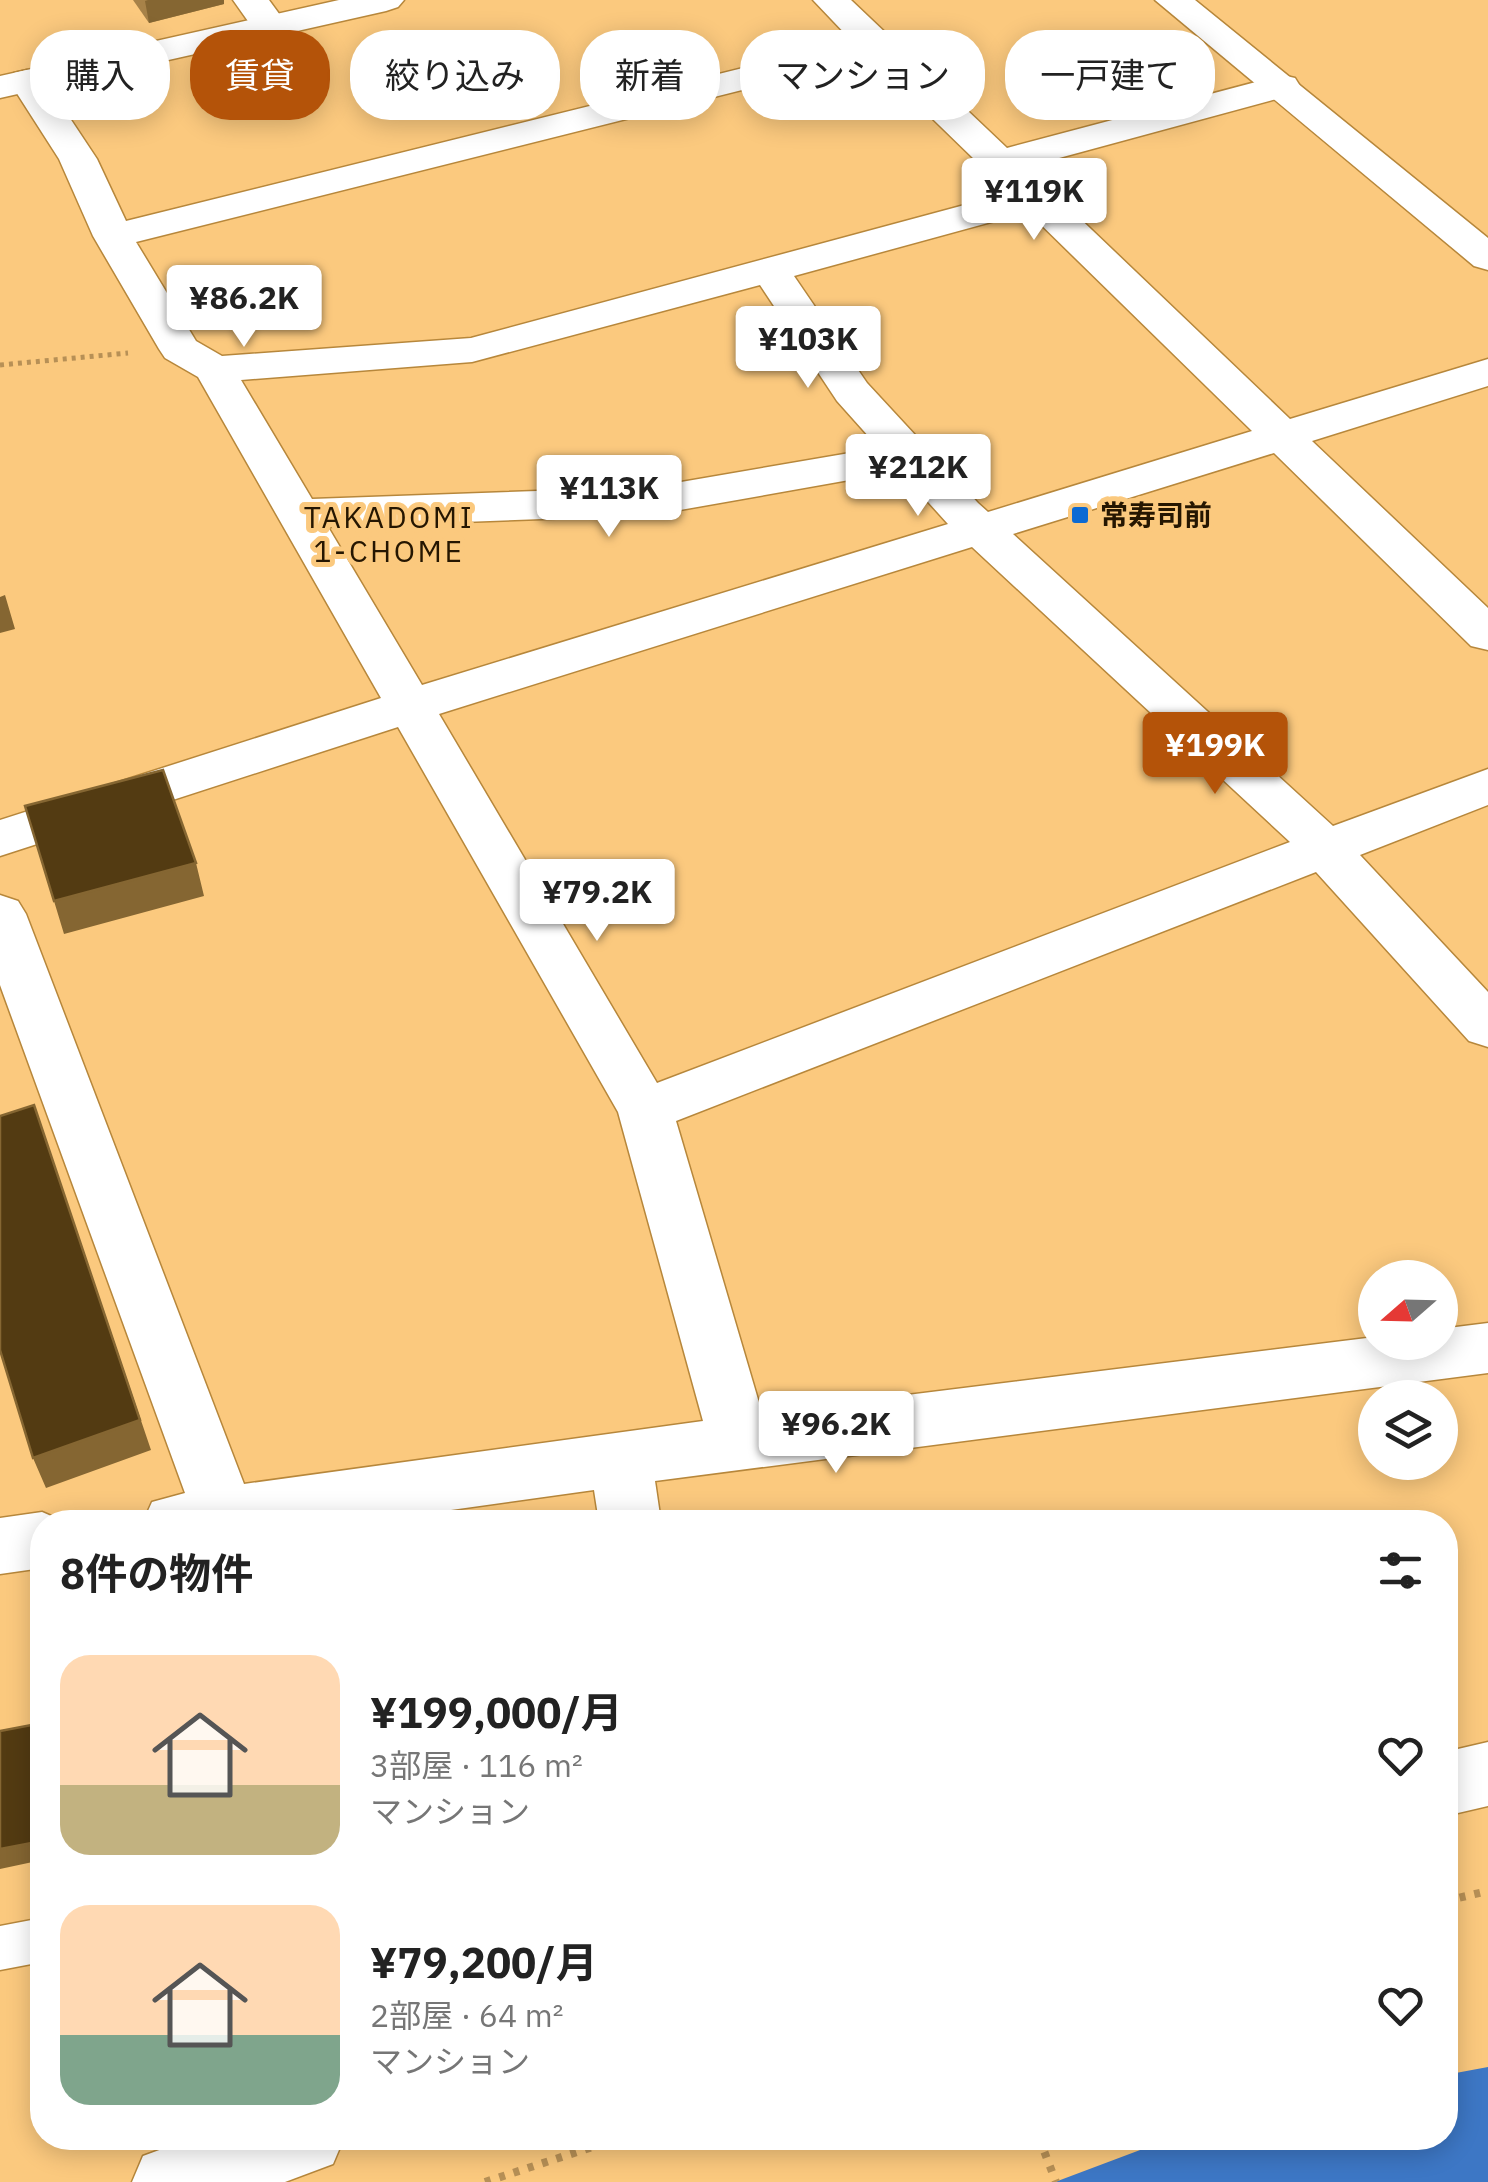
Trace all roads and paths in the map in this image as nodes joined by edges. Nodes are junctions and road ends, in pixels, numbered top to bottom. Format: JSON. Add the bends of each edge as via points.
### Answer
{"nodes":[{"id":1,"x":386,"y":0,"type":"edge"},
{"id":2,"x":830,"y":0,"type":"edge"},
{"id":3,"x":1173,"y":0,"type":"edge"},
{"id":4,"x":261,"y":13,"type":"edge"},
{"id":5,"x":862,"y":30,"type":"edge"},
{"id":6,"x":740,"y":80,"type":"edge"},
{"id":7,"x":14,"y":84,"type":"edge"},
{"id":8,"x":1282,"y":86,"type":"junction"},
{"id":9,"x":956,"y":120,"type":"edge"},
{"id":10,"x":1000,"y":162,"type":"junction"},
{"id":11,"x":1036,"y":198,"type":"junction"},
{"id":12,"x":114,"y":236,"type":"junction"},
{"id":13,"x":1488,"y":258,"type":"edge"},
{"id":14,"x":772,"y":271,"type":"junction"},
{"id":15,"x":214,"y":369,"type":"junction"},
{"id":16,"x":1488,"y":372,"type":"edge"},
{"id":17,"x":1284,"y":437,"type":"junction"},
{"id":18,"x":911,"y":456,"type":"junction"},
{"id":19,"x":295,"y":514,"type":"junction"},
{"id":20,"x":980,"y":530,"type":"junction"},
{"id":21,"x":1488,"y":635,"type":"edge"},
{"id":22,"x":410,"y":706,"type":"junction"},
{"id":23,"x":1488,"y":786,"type":"edge"},
{"id":24,"x":0,"y":838,"type":"edge"},
{"id":25,"x":1325,"y":848,"type":"junction"},
{"id":26,"x":0,"y":914,"type":"edge"},
{"id":27,"x":1488,"y":1028,"type":"edge"},
{"id":28,"x":645,"y":1110,"type":"junction"},
{"id":29,"x":1488,"y":1348,"type":"edge"},
{"id":30,"x":740,"y":1442,"type":"junction"},
{"id":31,"x":621,"y":1458,"type":"junction"},
{"id":32,"x":205,"y":1510,"type":"edge"},
{"id":33,"x":275,"y":1510,"type":"edge"},
{"id":34,"x":628,"y":1510,"type":"edge"},
{"id":35,"x":30,"y":1542,"type":"edge"},
{"id":36,"x":0,"y":1546,"type":"edge"},
{"id":37,"x":1488,"y":1774,"type":"edge"},
{"id":38,"x":1458,"y":1781,"type":"edge"},
{"id":39,"x":1488,"y":1891,"type":"edge"},
{"id":40,"x":1458,"y":1899,"type":"edge"},
{"id":41,"x":30,"y":1942,"type":"edge"},
{"id":42,"x":0,"y":1948,"type":"edge"},
{"id":43,"x":269,"y":2150,"type":"edge"},
{"id":44,"x":583,"y":2150,"type":"edge"},
{"id":45,"x":1044,"y":2150,"type":"edge"},
{"id":46,"x":169,"y":2182,"type":"edge"},
{"id":47,"x":485,"y":2182,"type":"edge"},
{"id":48,"x":1056,"y":2182,"type":"edge"}],
"edges":[{"from":1,"to":4,"type":"street"},
{"from":2,"to":5,"type":"street"},
{"from":3,"to":8,"type":"street"},
{"from":4,"to":7,"type":"street"},
{"from":6,"to":12,"type":"street"},
{"from":7,"to":12,"type":"street","via":[[78,158]]},
{"from":8,"to":10,"type":"street"},
{"from":8,"to":13,"type":"street"},
{"from":9,"to":10,"type":"street"},
{"from":10,"to":11,"type":"street"},
{"from":11,"to":14,"type":"street"},
{"from":11,"to":17,"type":"street"},
{"from":12,"to":15,"type":"street","via":[[180,348]]},
{"from":14,"to":15,"type":"street","via":[[472,350]]},
{"from":14,"to":18,"type":"street","via":[[852,392]]},
{"from":15,"to":19,"type":"street"},
{"from":16,"to":17,"type":"street"},
{"from":17,"to":20,"type":"street"},
{"from":17,"to":21,"type":"street"},
{"from":18,"to":19,"type":"street","via":[[652,502]]},
{"from":18,"to":20,"type":"street"},
{"from":19,"to":22,"type":"street"},
{"from":20,"to":22,"type":"street"},
{"from":20,"to":25,"type":"street"},
{"from":22,"to":24,"type":"street"},
{"from":22,"to":28,"type":"street"},
{"from":23,"to":25,"type":"street"},
{"from":25,"to":27,"type":"street"},
{"from":25,"to":28,"type":"street"},
{"from":26,"to":32,"type":"street"},
{"from":28,"to":30,"type":"street"},
{"from":29,"to":30,"type":"street"},
{"from":30,"to":31,"type":"street"},
{"from":31,"to":33,"type":"street"},
{"from":31,"to":34,"type":"street"},
{"from":35,"to":36,"type":"street"},
{"from":37,"to":38,"type":"street"},
{"from":39,"to":40,"type":"path"},
{"from":41,"to":42,"type":"lane"},
{"from":43,"to":46,"type":"street"},
{"from":44,"to":47,"type":"path"},
{"from":45,"to":48,"type":"path"}]}
